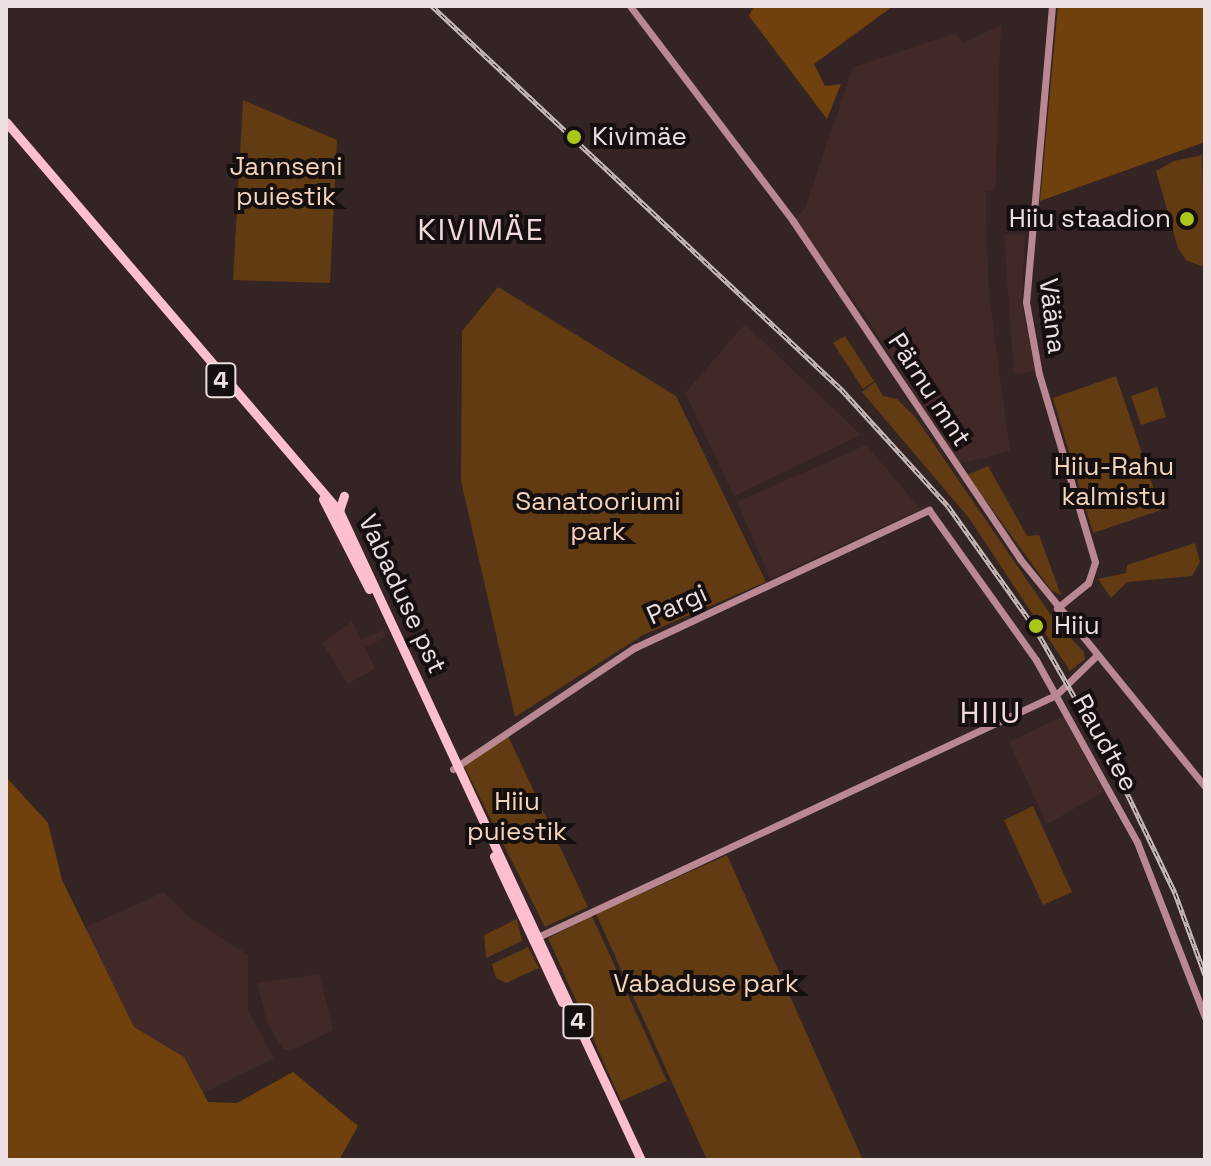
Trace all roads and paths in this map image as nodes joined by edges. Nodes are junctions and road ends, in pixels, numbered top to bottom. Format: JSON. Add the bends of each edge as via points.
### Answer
{"nodes":[{"id":1,"x":630,"y":6,"type":"edge"},
{"id":2,"x":1052,"y":6,"type":"edge"},
{"id":3,"x":6,"y":125,"type":"edge"},
{"id":4,"x":344,"y":496,"type":"dead end"},
{"id":5,"x":929,"y":510,"type":"joint"},
{"id":6,"x":339,"y":511,"type":"junction"},
{"id":7,"x":1057,"y":608,"type":"junction"},
{"id":8,"x":1081,"y":637,"type":"junction"},
{"id":9,"x":1096,"y":656,"type":"junction"},
{"id":10,"x":1087,"y":664,"type":"junction"},
{"id":11,"x":1056,"y":695,"type":"junction"},
{"id":12,"x":456,"y":767,"type":"junction"},
{"id":13,"x":1205,"y":787,"type":"edge"},
{"id":14,"x":540,"y":936,"type":"junction"},
{"id":15,"x":1205,"y":1017,"type":"edge"},
{"id":16,"x":634,"y":1160,"type":"edge"},
{"id":17,"x":641,"y":1160,"type":"edge"}],
"edges":[{"from":1,"to":7,"type":"street","name":"Pärnu mnt","via":[[793,221],[969,489]]},
{"from":2,"to":7,"type":"street","name":"Vääna","via":[[1026,302],[1039,374],[1095,562],[1088,583]]},
{"from":3,"to":6,"type":"highway","name":"Vabaduse pst","number":"4"},
{"from":3,"to":12,"type":"highway","name":"Vabaduse pst","number":"4","via":[[326,502]]},
{"from":4,"to":6,"type":"highway"},
{"from":5,"to":11,"type":"street","name":"Raudtee","via":[[1009,619]]},
{"from":5,"to":12,"type":"street","name":"Pargi","via":[[634,648]]},
{"from":6,"to":12,"type":"highway","name":"Vabaduse pst","number":"4"},
{"from":7,"to":8,"type":"street","name":"Pärnu mnt"},
{"from":8,"to":9,"type":"street","name":"Pärnu mnt"},
{"from":8,"to":10,"type":"street"},
{"from":9,"to":10,"type":"street"},
{"from":9,"to":13,"type":"street","name":"Pärnu mnt"},
{"from":10,"to":11,"type":"street"},
{"from":11,"to":14,"type":"street"},
{"from":11,"to":15,"type":"street","name":"Raudtee","via":[[1139,845]]},
{"from":12,"to":14,"type":"highway","name":"Vabaduse pst","number":"4"},
{"from":12,"to":16,"type":"highway","name":"Vabaduse pst","number":"4"},
{"from":14,"to":17,"type":"highway","name":"Vabaduse pst","number":"4"}]}
